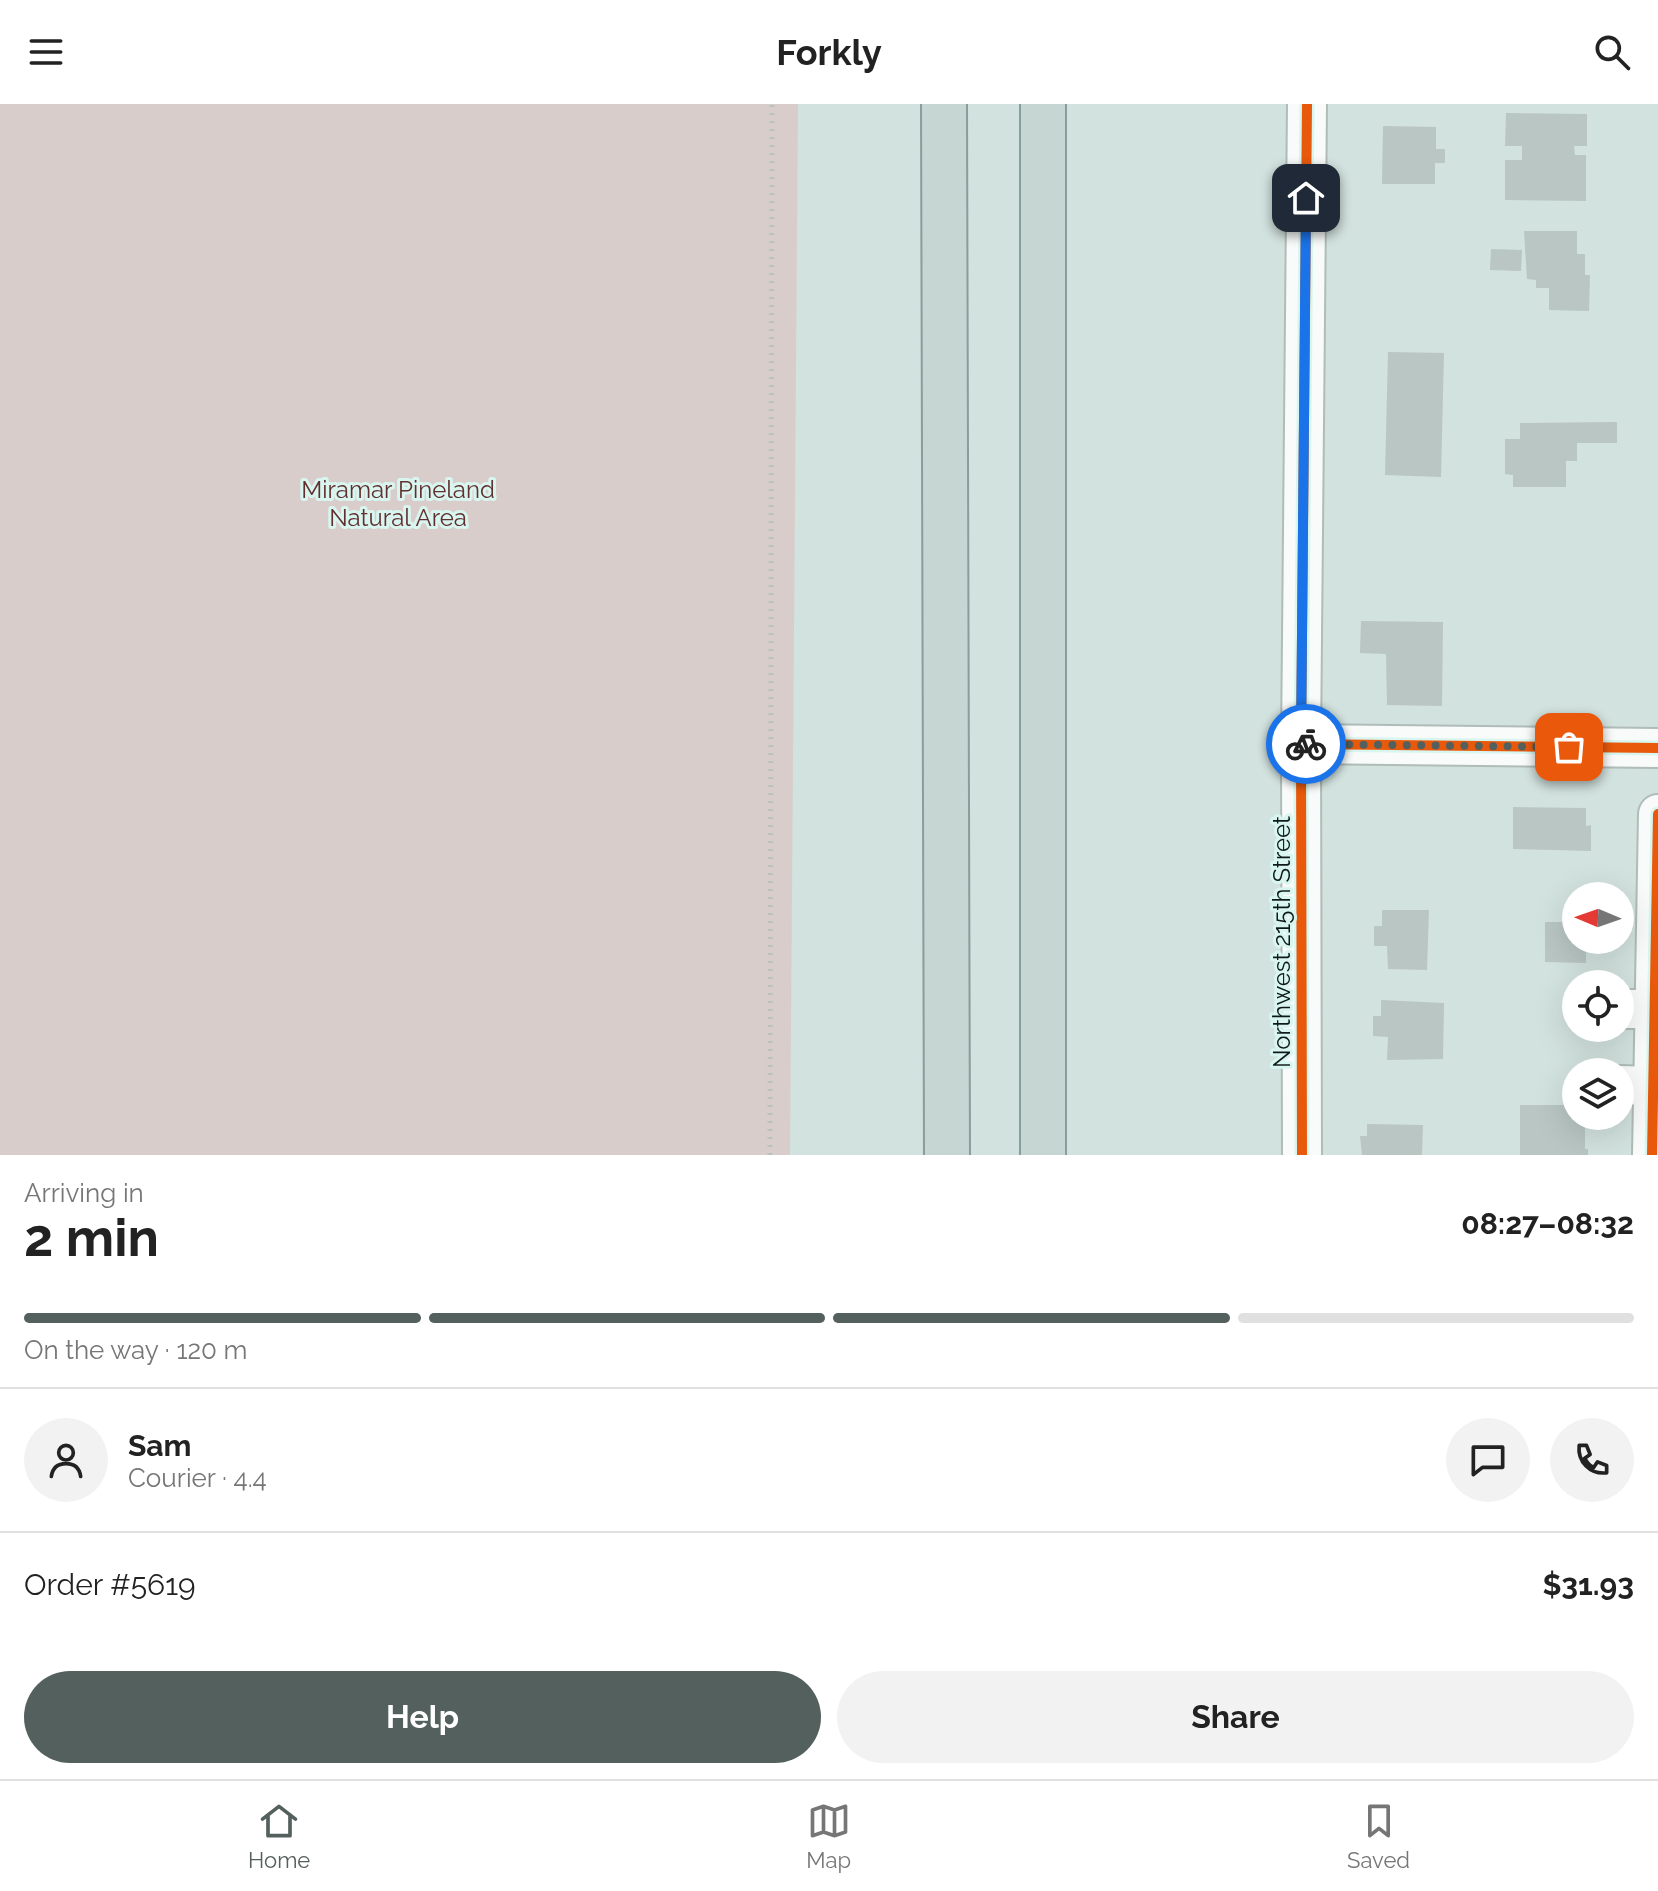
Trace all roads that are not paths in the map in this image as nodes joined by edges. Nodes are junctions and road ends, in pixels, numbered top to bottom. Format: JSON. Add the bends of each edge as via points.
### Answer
{"nodes":[{"id":1,"x":944,"y":104,"type":"edge"},
{"id":2,"x":1043,"y":104,"type":"edge"},
{"id":3,"x":1307,"y":104,"type":"edge"},
{"id":4,"x":1301,"y":744,"type":"junction"},
{"id":5,"x":1658,"y":748,"type":"edge"},
{"id":6,"x":1658,"y":814,"type":"edge"},
{"id":7,"x":1657,"y":947,"type":"edge"},
{"id":8,"x":1638,"y":1009,"type":"edge"},
{"id":9,"x":1646,"y":1079,"type":"edge"},
{"id":10,"x":947,"y":1155,"type":"edge"},
{"id":11,"x":1043,"y":1155,"type":"edge"},
{"id":12,"x":1302,"y":1155,"type":"edge"},
{"id":13,"x":1652,"y":1155,"type":"edge"}],
"edges":[{"from":1,"to":10,"type":"highway"},
{"from":2,"to":11,"type":"highway"},
{"from":3,"to":4,"type":"street","name":"Northwest 215th Street"},
{"from":4,"to":5,"type":"street"},
{"from":4,"to":12,"type":"street","name":"Northwest 215th Street"},
{"from":6,"to":7,"type":"street"},
{"from":7,"to":8,"type":"street"},
{"from":8,"to":9,"type":"street"},
{"from":9,"to":13,"type":"street"}]}
